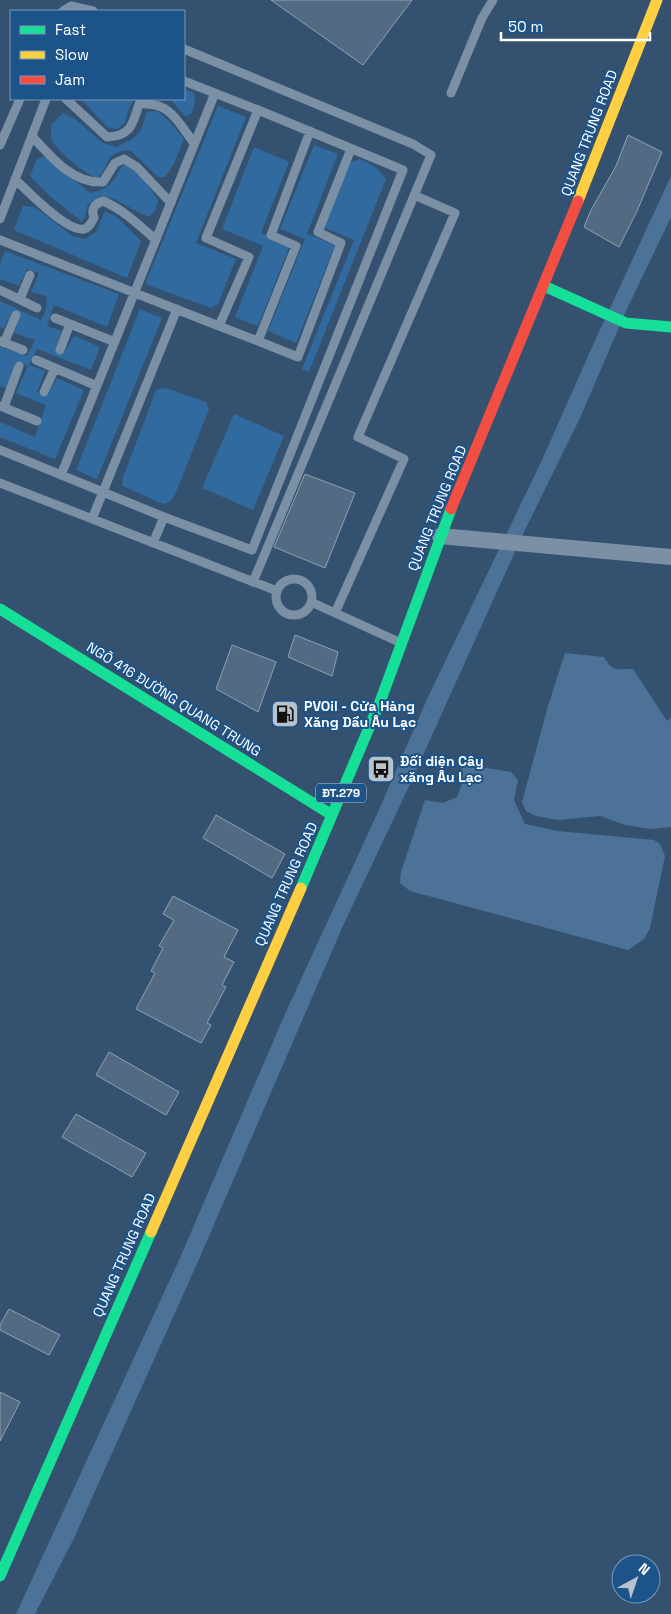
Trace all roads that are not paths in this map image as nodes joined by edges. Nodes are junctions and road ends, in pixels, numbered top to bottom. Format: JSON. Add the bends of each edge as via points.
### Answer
{"nodes":[{"id":1,"x":493,"y":0,"type":"edge"},
{"id":2,"x":657,"y":0,"type":"edge"},
{"id":3,"x":65,"y":10,"type":"edge"},
{"id":4,"x":89,"y":10,"type":"edge"},
{"id":5,"x":185,"y":49,"type":"edge"},
{"id":6,"x":185,"y":81,"type":"edge"},
{"id":7,"x":215,"y":92,"type":"junction"},
{"id":8,"x":450,"y":93,"type":"dead end"},
{"id":9,"x":20,"y":100,"type":"edge"},
{"id":10,"x":46,"y":100,"type":"edge"},
{"id":11,"x":67,"y":100,"type":"edge"},
{"id":12,"x":258,"y":110,"type":"junction"},
{"id":13,"x":310,"y":132,"type":"junction"},
{"id":14,"x":32,"y":136,"type":"junction"},
{"id":15,"x":194,"y":143,"type":"junction"},
{"id":16,"x":0,"y":145,"type":"edge"},
{"id":17,"x":351,"y":148,"type":"junction"},
{"id":18,"x":15,"y":180,"type":"junction"},
{"id":19,"x":414,"y":195,"type":"junction"},
{"id":20,"x":171,"y":203,"type":"junction"},
{"id":21,"x":0,"y":219,"type":"edge"},
{"id":22,"x":0,"y":240,"type":"edge"},
{"id":23,"x":156,"y":240,"type":"junction"},
{"id":24,"x":30,"y":275,"type":"dead end"},
{"id":25,"x":544,"y":286,"type":"junction"},
{"id":26,"x":0,"y":290,"type":"edge"},
{"id":27,"x":134,"y":292,"type":"junction"},
{"id":28,"x":20,"y":299,"type":"junction"},
{"id":29,"x":37,"y":308,"type":"dead end"},
{"id":30,"x":177,"y":309,"type":"junction"},
{"id":31,"x":16,"y":315,"type":"dead end"},
{"id":32,"x":55,"y":318,"type":"dead end"},
{"id":33,"x":70,"y":324,"type":"junction"},
{"id":34,"x":219,"y":326,"type":"junction"},
{"id":35,"x":671,"y":327,"type":"edge"},
{"id":36,"x":258,"y":341,"type":"junction"},
{"id":37,"x":2,"y":342,"type":"edge"},
{"id":38,"x":114,"y":342,"type":"junction"},
{"id":39,"x":22,"y":350,"type":"dead end"},
{"id":40,"x":60,"y":350,"type":"dead end"},
{"id":41,"x":36,"y":360,"type":"dead end"},
{"id":42,"x":19,"y":366,"type":"dead end"},
{"id":43,"x":55,"y":368,"type":"junction"},
{"id":44,"x":97,"y":386,"type":"junction"},
{"id":45,"x":44,"y":392,"type":"dead end"},
{"id":46,"x":2,"y":406,"type":"edge"},
{"id":47,"x":37,"y":421,"type":"dead end"},
{"id":48,"x":0,"y":450,"type":"edge"},
{"id":49,"x":62,"y":475,"type":"junction"},
{"id":50,"x":0,"y":483,"type":"edge"},
{"id":51,"x":102,"y":492,"type":"junction"},
{"id":52,"x":164,"y":517,"type":"junction"},
{"id":53,"x":92,"y":519,"type":"junction"},
{"id":54,"x":440,"y":536,"type":"junction"},
{"id":55,"x":153,"y":543,"type":"junction"},
{"id":56,"x":671,"y":557,"type":"edge"},
{"id":57,"x":252,"y":582,"type":"junction"},
{"id":58,"x":277,"y":591,"type":"junction"},
{"id":59,"x":311,"y":602,"type":"junction"},
{"id":60,"x":0,"y":609,"type":"edge"},
{"id":61,"x":335,"y":613,"type":"junction"},
{"id":62,"x":401,"y":643,"type":"junction"},
{"id":63,"x":332,"y":815,"type":"junction"},
{"id":64,"x":0,"y":1576,"type":"edge"}],
"edges":[{"from":1,"to":8,"type":"lane"},
{"from":2,"to":25,"type":"main road","name":"QUANG TRUNG ROAD","number":"ĐT.279"},
{"from":3,"to":4,"type":"lane","via":[[71,6]]},
{"from":5,"to":19,"type":"lane","via":[[413,144],[431,155]]},
{"from":6,"to":7,"type":"lane"},
{"from":7,"to":12,"type":"lane"},
{"from":7,"to":15,"type":"lane"},
{"from":9,"to":16,"type":"lane"},
{"from":10,"to":14,"type":"lane"},
{"from":11,"to":15,"type":"lane","via":[[107,137],[119,136],[129,130],[140,104],[163,107]]},
{"from":12,"to":13,"type":"lane"},
{"from":12,"to":34,"type":"lane","via":[[206,238],[248,257]]},
{"from":13,"to":17,"type":"lane"},
{"from":13,"to":36,"type":"lane","via":[[270,235],[296,246]]},
{"from":14,"to":18,"type":"lane"},
{"from":14,"to":20,"type":"lane","via":[[60,165],[78,178],[92,183],[103,182],[115,163],[124,159],[137,167]]},
{"from":15,"to":20,"type":"lane"},
{"from":17,"to":36,"type":"lane","via":[[318,232],[341,243],[298,357]]},
{"from":17,"to":52,"type":"lane","via":[[403,170],[252,550]]},
{"from":18,"to":21,"type":"lane"},
{"from":18,"to":23,"type":"lane","via":[[48,210],[76,229],[90,226],[94,207],[103,201],[116,207]]},
{"from":19,"to":57,"type":"lane"},
{"from":19,"to":61,"type":"lane","via":[[455,213],[358,437],[404,459]]},
{"from":20,"to":23,"type":"lane"},
{"from":22,"to":27,"type":"lane"},
{"from":23,"to":27,"type":"lane"},
{"from":24,"to":28,"type":"lane"},
{"from":25,"to":35,"type":"main road","via":[[626,323]]},
{"from":25,"to":54,"type":"main road","name":"QUANG TRUNG ROAD","number":"ĐT.279"},
{"from":26,"to":28,"type":"lane"},
{"from":27,"to":30,"type":"lane"},
{"from":27,"to":38,"type":"lane"},
{"from":28,"to":29,"type":"lane"},
{"from":30,"to":34,"type":"lane"},
{"from":30,"to":51,"type":"lane"},
{"from":31,"to":37,"type":"lane"},
{"from":32,"to":33,"type":"lane"},
{"from":33,"to":38,"type":"lane"},
{"from":33,"to":40,"type":"lane"},
{"from":34,"to":36,"type":"lane"},
{"from":37,"to":39,"type":"lane"},
{"from":38,"to":44,"type":"lane"},
{"from":41,"to":43,"type":"lane"},
{"from":42,"to":46,"type":"lane"},
{"from":43,"to":44,"type":"lane"},
{"from":43,"to":45,"type":"lane"},
{"from":44,"to":49,"type":"lane"},
{"from":46,"to":47,"type":"lane"},
{"from":48,"to":49,"type":"lane"},
{"from":49,"to":51,"type":"lane"},
{"from":50,"to":53,"type":"lane"},
{"from":51,"to":52,"type":"lane"},
{"from":51,"to":53,"type":"lane"},
{"from":52,"to":55,"type":"lane"},
{"from":53,"to":55,"type":"lane"},
{"from":54,"to":56,"type":"street"},
{"from":54,"to":62,"type":"main road","name":"QUANG TRUNG ROAD","number":"ĐT.279"},
{"from":55,"to":57,"type":"lane"},
{"from":57,"to":58,"type":"lane"},
{"from":58,"to":59,"type":"lane","via":[[286,581],[299,580],[310,589]]},
{"from":58,"to":59,"type":"lane","via":[[278,605],[288,614],[302,612]]},
{"from":59,"to":61,"type":"lane"},
{"from":60,"to":63,"type":"main road","name":"NGÕ 416 ĐƯỜNG QUANG TRUNG"},
{"from":61,"to":62,"type":"lane"},
{"from":62,"to":63,"type":"main road","name":"QUANG TRUNG ROAD","number":"ĐT.279"},
{"from":63,"to":64,"type":"main road","name":"QUANG TRUNG ROAD","number":"ĐT.279"}]}
